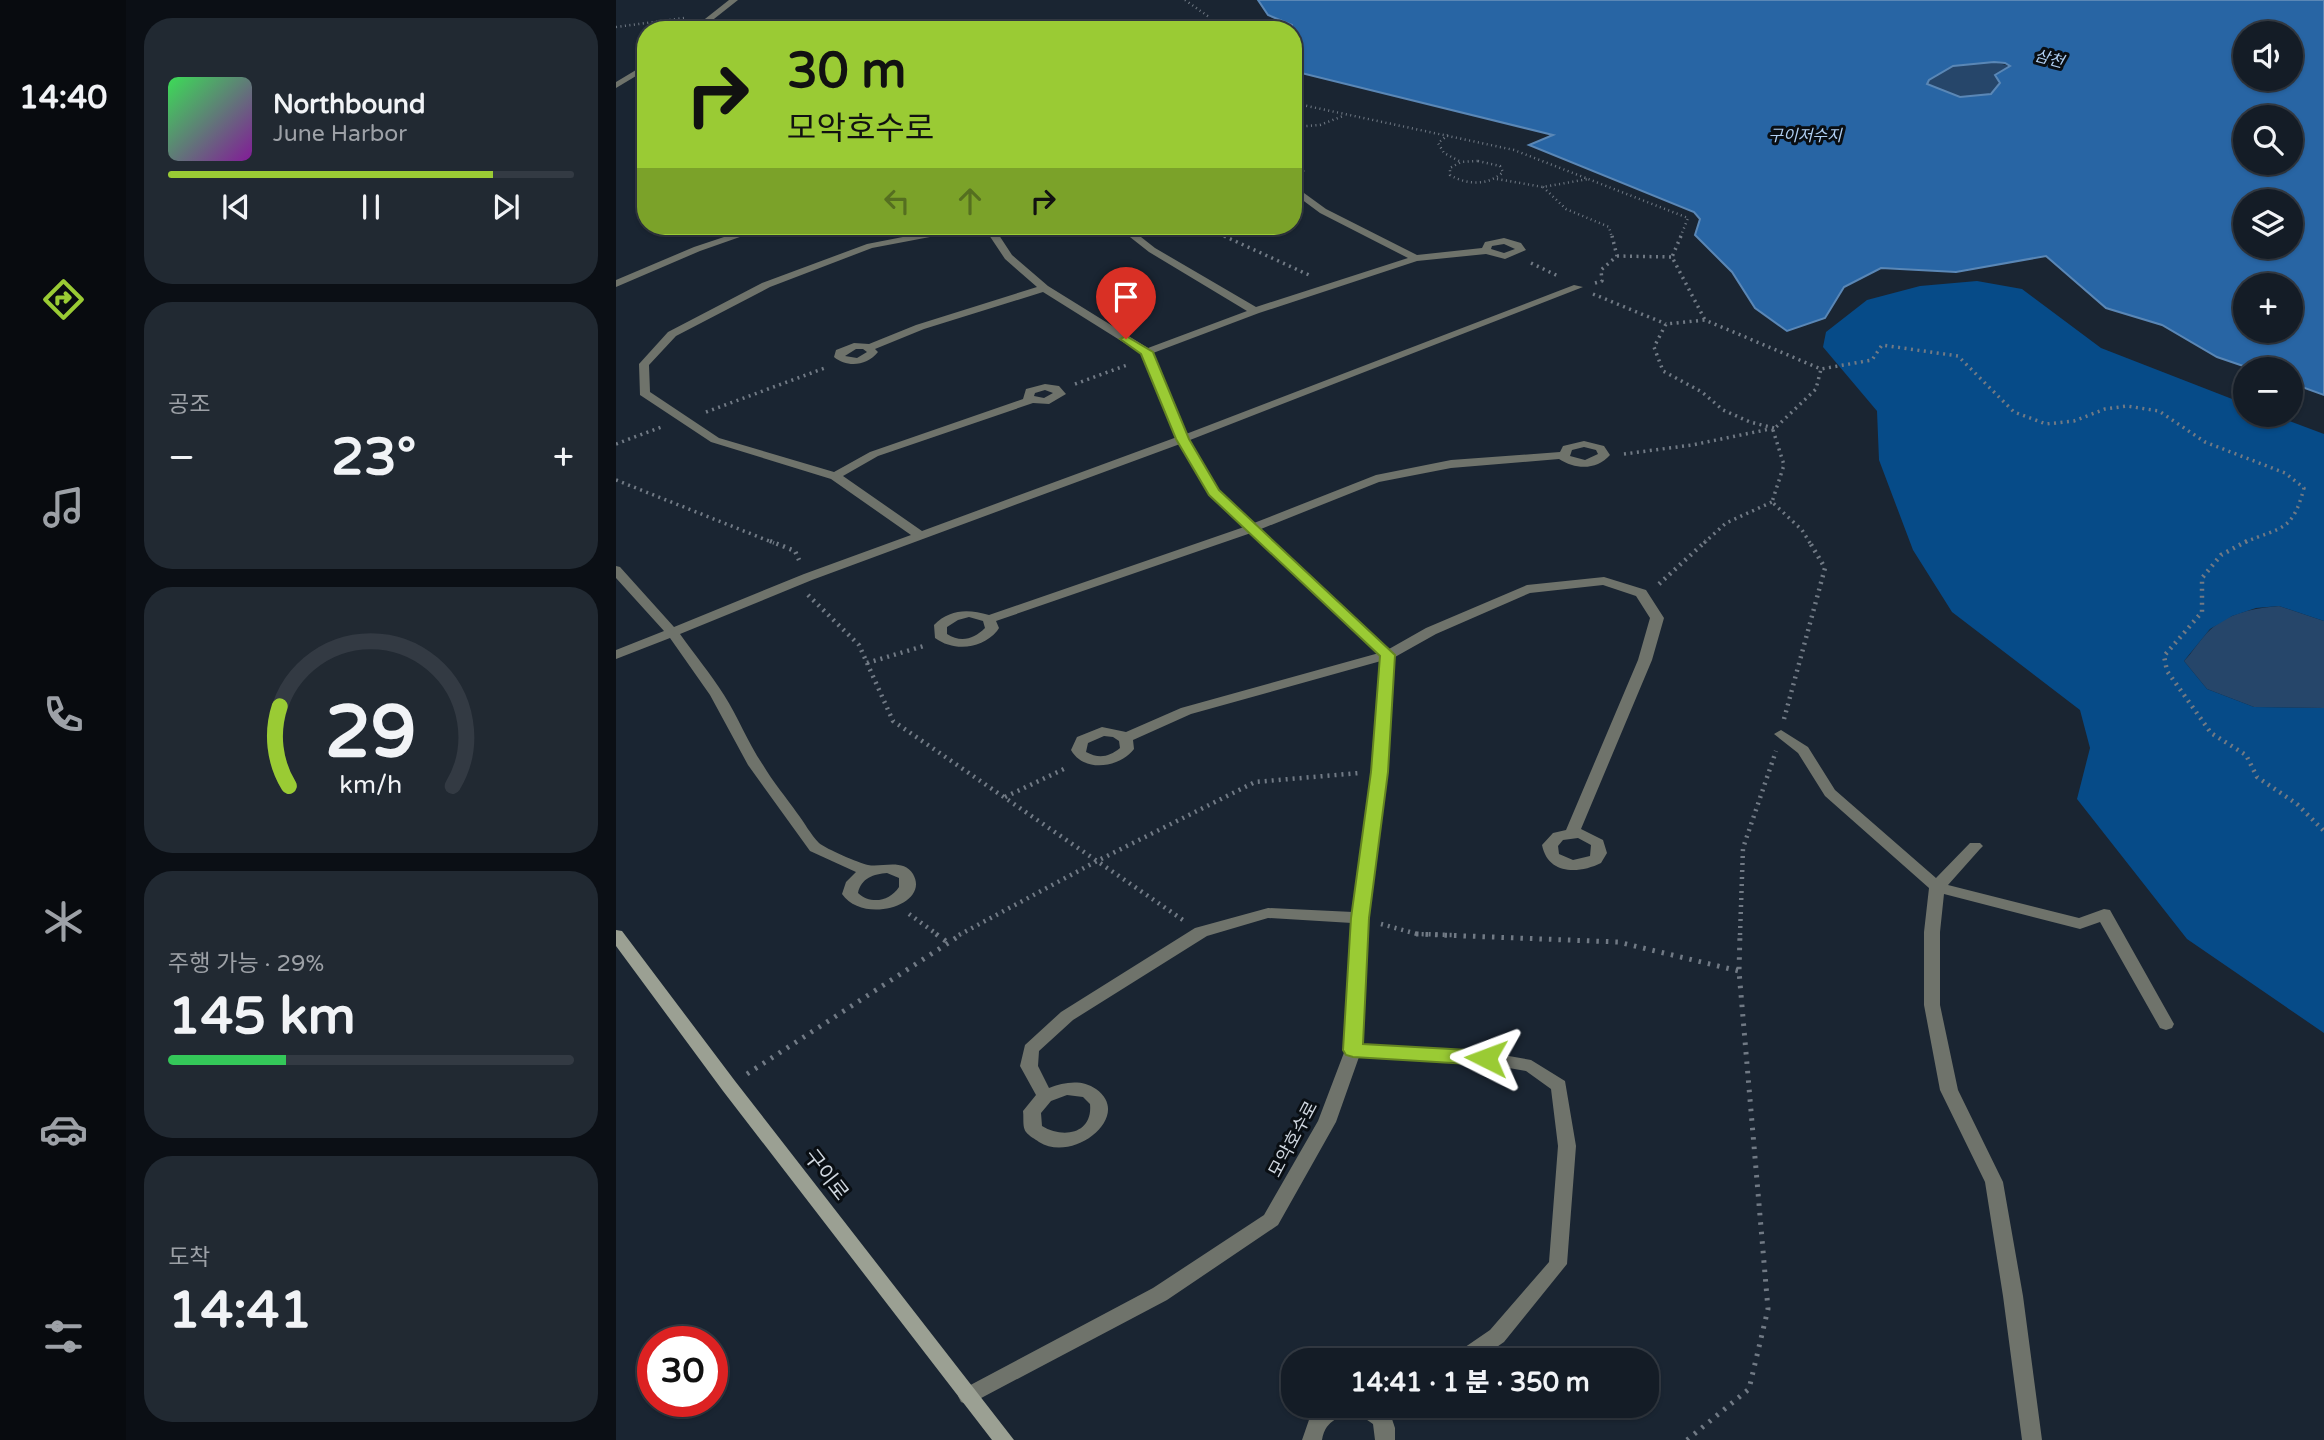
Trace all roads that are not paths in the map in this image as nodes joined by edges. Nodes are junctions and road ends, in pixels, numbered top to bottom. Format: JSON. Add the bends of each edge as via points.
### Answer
{"nodes":[{"id":1,"x":734,"y":0,"type":"edge"},
{"id":2,"x":707,"y":21,"type":"edge"},
{"id":3,"x":637,"y":72,"type":"edge"},
{"id":4,"x":616,"y":86,"type":"edge"},
{"id":5,"x":1302,"y":195,"type":"edge"},
{"id":6,"x":739,"y":235,"type":"edge"},
{"id":7,"x":926,"y":235,"type":"edge"},
{"id":8,"x":994,"y":235,"type":"edge"},
{"id":9,"x":1133,"y":235,"type":"edge"},
{"id":10,"x":1510,"y":256,"type":"road end"},
{"id":11,"x":1416,"y":258,"type":"junction"},
{"id":12,"x":616,"y":284,"type":"edge"},
{"id":13,"x":1577,"y":287,"type":"road end"},
{"id":14,"x":1044,"y":288,"type":"junction"},
{"id":15,"x":1255,"y":311,"type":"junction"},
{"id":16,"x":1149,"y":357,"type":"junction"},
{"id":17,"x":841,"y":359,"type":"road end"},
{"id":18,"x":1058,"y":390,"type":"road end"},
{"id":19,"x":1182,"y":439,"type":"junction"},
{"id":20,"x":1564,"y":455,"type":"junction"},
{"id":21,"x":835,"y":476,"type":"junction"},
{"id":22,"x":1251,"y":529,"type":"junction"},
{"id":23,"x":920,"y":535,"type":"junction"},
{"id":24,"x":616,"y":570,"type":"edge"},
{"id":25,"x":989,"y":619,"type":"junction"},
{"id":26,"x":672,"y":632,"type":"junction"},
{"id":27,"x":616,"y":654,"type":"edge"},
{"id":28,"x":1388,"y":655,"type":"junction"},
{"id":29,"x":1781,"y":734,"type":"road end"},
{"id":30,"x":1125,"y":738,"type":"junction"},
{"id":31,"x":1572,"y":833,"type":"dead end"},
{"id":32,"x":1975,"y":846,"type":"dead end"},
{"id":33,"x":868,"y":871,"type":"junction"},
{"id":34,"x":1937,"y":887,"type":"junction"},
{"id":35,"x":1360,"y":918,"type":"junction"},
{"id":36,"x":616,"y":935,"type":"edge"},
{"id":37,"x":2166,"y":1024,"type":"dead end"},
{"id":38,"x":1353,"y":1050,"type":"junction"},
{"id":39,"x":1045,"y":1096,"type":"dead end"},
{"id":40,"x":1480,"y":1348,"type":"edge"},
{"id":41,"x":968,"y":1396,"type":"junction"},
{"id":42,"x":1320,"y":1418,"type":"edge"},
{"id":43,"x":1386,"y":1418,"type":"edge"},
{"id":44,"x":1004,"y":1440,"type":"edge"},
{"id":45,"x":1312,"y":1440,"type":"edge"},
{"id":46,"x":1385,"y":1440,"type":"edge"},
{"id":47,"x":2032,"y":1440,"type":"edge"}],
"edges":[{"from":1,"to":2,"type":"street"},
{"from":3,"to":4,"type":"street"},
{"from":5,"to":11,"type":"street","via":[[1323,211]]},
{"from":6,"to":12,"type":"street"},
{"from":7,"to":21,"type":"street","via":[[870,246],[766,285],[672,334],[644,363],[644,393],[715,440]]},
{"from":8,"to":14,"type":"street","via":[[1008,257]]},
{"from":9,"to":15,"type":"street"},
{"from":10,"to":11,"type":"street","via":[[1521,250],[1504,241],[1493,243],[1486,251]]},
{"from":11,"to":15,"type":"street"},
{"from":13,"to":19,"type":"street"},
{"from":14,"to":16,"type":"street"},
{"from":14,"to":17,"type":"street","via":[[870,347],[844,349],[838,354]]},
{"from":15,"to":16,"type":"street"},
{"from":16,"to":19,"type":"street"},
{"from":18,"to":21,"type":"street","via":[[1034,389],[1027,396],[1031,400],[874,454]]},
{"from":19,"to":22,"type":"street","via":[[1214,492]]},
{"from":19,"to":23,"type":"street"},
{"from":20,"to":20,"type":"street","via":[[1567,448],[1584,444],[1604,455],[1586,464]]},
{"from":20,"to":22,"type":"street","via":[[1451,464],[1376,479]]},
{"from":21,"to":23,"type":"street"},
{"from":22,"to":25,"type":"street"},
{"from":22,"to":28,"type":"street"},
{"from":23,"to":26,"type":"street"},
{"from":24,"to":26,"type":"street"},
{"from":25,"to":25,"type":"street","via":[[992,628],[977,640],[959,643],[944,639],[939,631],[953,617],[977,614]]},
{"from":26,"to":27,"type":"street"},
{"from":26,"to":33,"type":"street","via":[[717,695],[755,765],[815,848]]},
{"from":28,"to":30,"type":"street","via":[[1186,711]]},
{"from":28,"to":31,"type":"street","via":[[1527,589],[1604,581],[1641,593],[1657,618],[1645,660]]},
{"from":28,"to":35,"type":"street","name":"모악호수로"},
{"from":29,"to":34,"type":"street","via":[[1803,750],[1830,793]]},
{"from":30,"to":30,"type":"street","via":[[1127,749],[1117,757],[1101,761],[1086,758],[1078,750],[1087,736],[1110,731]]},
{"from":32,"to":34,"type":"street"},
{"from":33,"to":33,"type":"street","via":[[887,868],[903,872],[907,889],[891,902],[867,906],[853,899],[850,888]]},
{"from":34,"to":37,"type":"street","via":[[2080,924],[2104,914]]},
{"from":34,"to":47,"type":"street","via":[[1932,1005],[1949,1090],[1994,1182]]},
{"from":35,"to":38,"type":"street","name":"모악호수로"},
{"from":35,"to":39,"type":"street","via":[[1268,913],[1200,932],[1067,1016],[1031,1049],[1029,1066]]},
{"from":36,"to":41,"type":"street","name":"구이로"},
{"from":38,"to":40,"type":"street","via":[[1509,1062],[1531,1066],[1559,1086],[1567,1146],[1558,1264],[1497,1336]]},
{"from":38,"to":41,"type":"street","name":"모악호수로","via":[[1327,1122],[1271,1220],[1160,1294]]},
{"from":41,"to":44,"type":"street","name":"구이로"},
{"from":42,"to":45,"type":"street"},
{"from":43,"to":46,"type":"street"}]}
